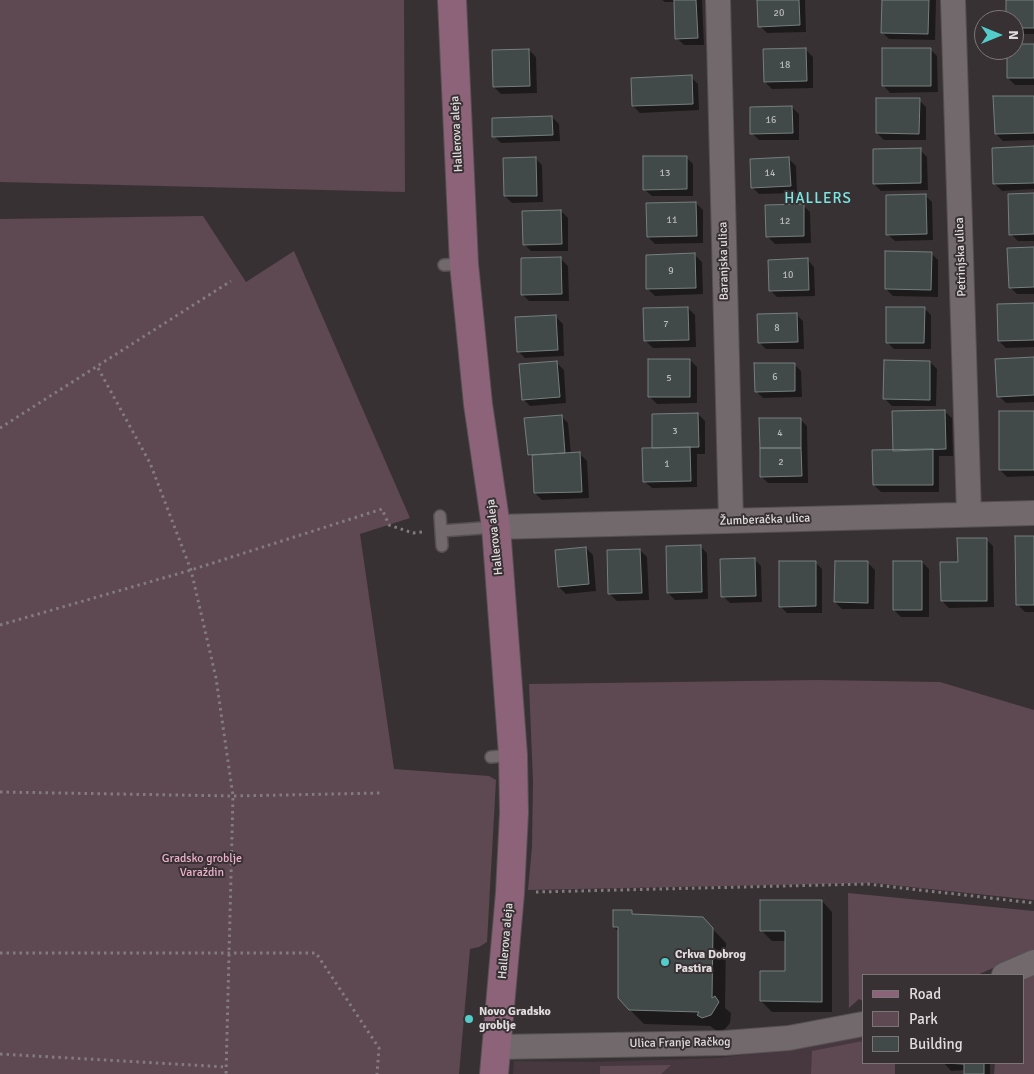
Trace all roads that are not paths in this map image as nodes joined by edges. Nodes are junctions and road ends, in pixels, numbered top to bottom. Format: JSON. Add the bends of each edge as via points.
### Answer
{"nodes":[{"id":1,"x":452,"y":0,"type":"edge"},
{"id":2,"x":718,"y":0,"type":"edge"},
{"id":3,"x":952,"y":0,"type":"edge"},
{"id":4,"x":969,"y":514,"type":"junction"},
{"id":5,"x":1034,"y":514,"type":"edge"},
{"id":6,"x":440,"y":516,"type":"dead end"},
{"id":7,"x":731,"y":521,"type":"junction"},
{"id":8,"x":496,"y":527,"type":"junction"},
{"id":9,"x":441,"y":531,"type":"junction"},
{"id":10,"x":442,"y":546,"type":"dead end"},
{"id":11,"x":1034,"y":962,"type":"edge"},
{"id":12,"x":1006,"y":974,"type":"edge"},
{"id":13,"x":862,"y":1024,"type":"edge"},
{"id":14,"x":497,"y":1046,"type":"junction"},
{"id":15,"x":494,"y":1074,"type":"edge"}],
"edges":[{"from":1,"to":8,"type":"main road","name":"Hallerova aleja","via":[[454,265]]},
{"from":2,"to":7,"type":"street","name":"Baranjska ulica"},
{"from":3,"to":4,"type":"street","name":"Petrinjska ulica"},
{"from":4,"to":5,"type":"street","name":"Žumberačka ulica"},
{"from":4,"to":7,"type":"street","name":"Žumberačka ulica"},
{"from":6,"to":9,"type":"lane"},
{"from":7,"to":8,"type":"street","name":"Žumberačka ulica"},
{"from":8,"to":9,"type":"lane"},
{"from":8,"to":14,"type":"main road","name":"Hallerova aleja","via":[[502,756],[514,814]]},
{"from":9,"to":10,"type":"lane"},
{"from":11,"to":12,"type":"street"},
{"from":13,"to":14,"type":"street","name":"Ulica Franje Račkog","via":[[788,1038],[725,1043]]},
{"from":14,"to":15,"type":"main road","name":"Hallerova aleja"}]}
